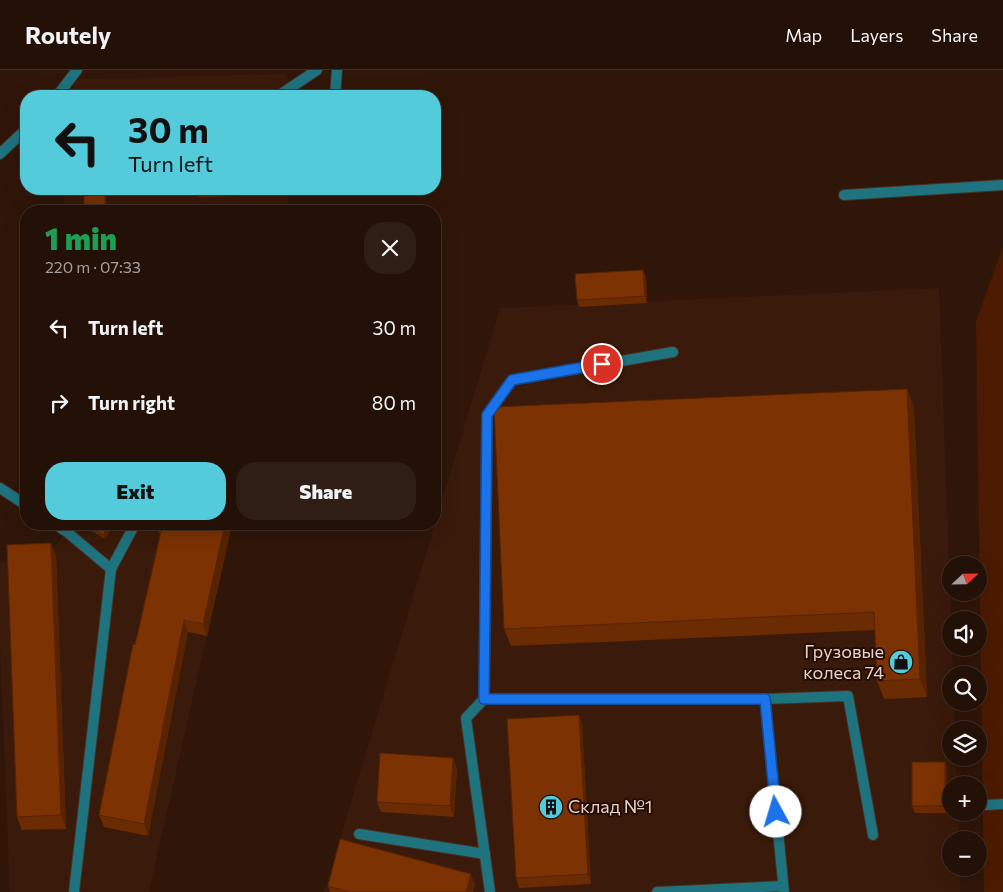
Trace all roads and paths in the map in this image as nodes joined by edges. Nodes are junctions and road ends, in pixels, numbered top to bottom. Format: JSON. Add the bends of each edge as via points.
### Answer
{"nodes":[{"id":1,"x":77,"y":70,"type":"edge"},
{"id":2,"x":317,"y":70,"type":"edge"},
{"id":3,"x":337,"y":70,"type":"edge"},
{"id":4,"x":62,"y":90,"type":"edge"},
{"id":5,"x":287,"y":90,"type":"edge"},
{"id":6,"x":335,"y":90,"type":"edge"},
{"id":7,"x":20,"y":134,"type":"edge"},
{"id":8,"x":0,"y":154,"type":"edge"},
{"id":9,"x":1003,"y":185,"type":"edge"},
{"id":10,"x":844,"y":195,"type":"dead end"},
{"id":11,"x":673,"y":352,"type":"dead end"},
{"id":12,"x":0,"y":488,"type":"edge"},
{"id":13,"x":20,"y":501,"type":"edge"},
{"id":14,"x":64,"y":530,"type":"edge"},
{"id":15,"x":132,"y":530,"type":"edge"},
{"id":16,"x":112,"y":569,"type":"junction"},
{"id":17,"x":484,"y":699,"type":"junction"},
{"id":18,"x":765,"y":699,"type":"junction"},
{"id":19,"x":1003,"y":804,"type":"edge"},
{"id":20,"x":987,"y":805,"type":"dead end"},
{"id":21,"x":359,"y":834,"type":"dead end"},
{"id":22,"x":873,"y":835,"type":"dead end"},
{"id":23,"x":485,"y":854,"type":"junction"},
{"id":24,"x":784,"y":889,"type":"edge"},
{"id":25,"x":74,"y":892,"type":"edge"},
{"id":26,"x":490,"y":892,"type":"edge"},
{"id":27,"x":657,"y":892,"type":"edge"}],
"edges":[{"from":1,"to":4,"type":"street"},
{"from":2,"to":5,"type":"street"},
{"from":3,"to":6,"type":"street"},
{"from":7,"to":8,"type":"street"},
{"from":9,"to":10,"type":"street"},
{"from":11,"to":17,"type":"street","via":[[512,380],[487,415]]},
{"from":12,"to":13,"type":"street"},
{"from":14,"to":16,"type":"street"},
{"from":15,"to":16,"type":"street"},
{"from":16,"to":25,"type":"street"},
{"from":17,"to":18,"type":"street"},
{"from":17,"to":23,"type":"street","via":[[466,718]]},
{"from":18,"to":22,"type":"street","via":[[848,696]]},
{"from":18,"to":24,"type":"street"},
{"from":19,"to":20,"type":"street"},
{"from":21,"to":23,"type":"street"},
{"from":23,"to":26,"type":"street"},
{"from":24,"to":27,"type":"street"}]}
